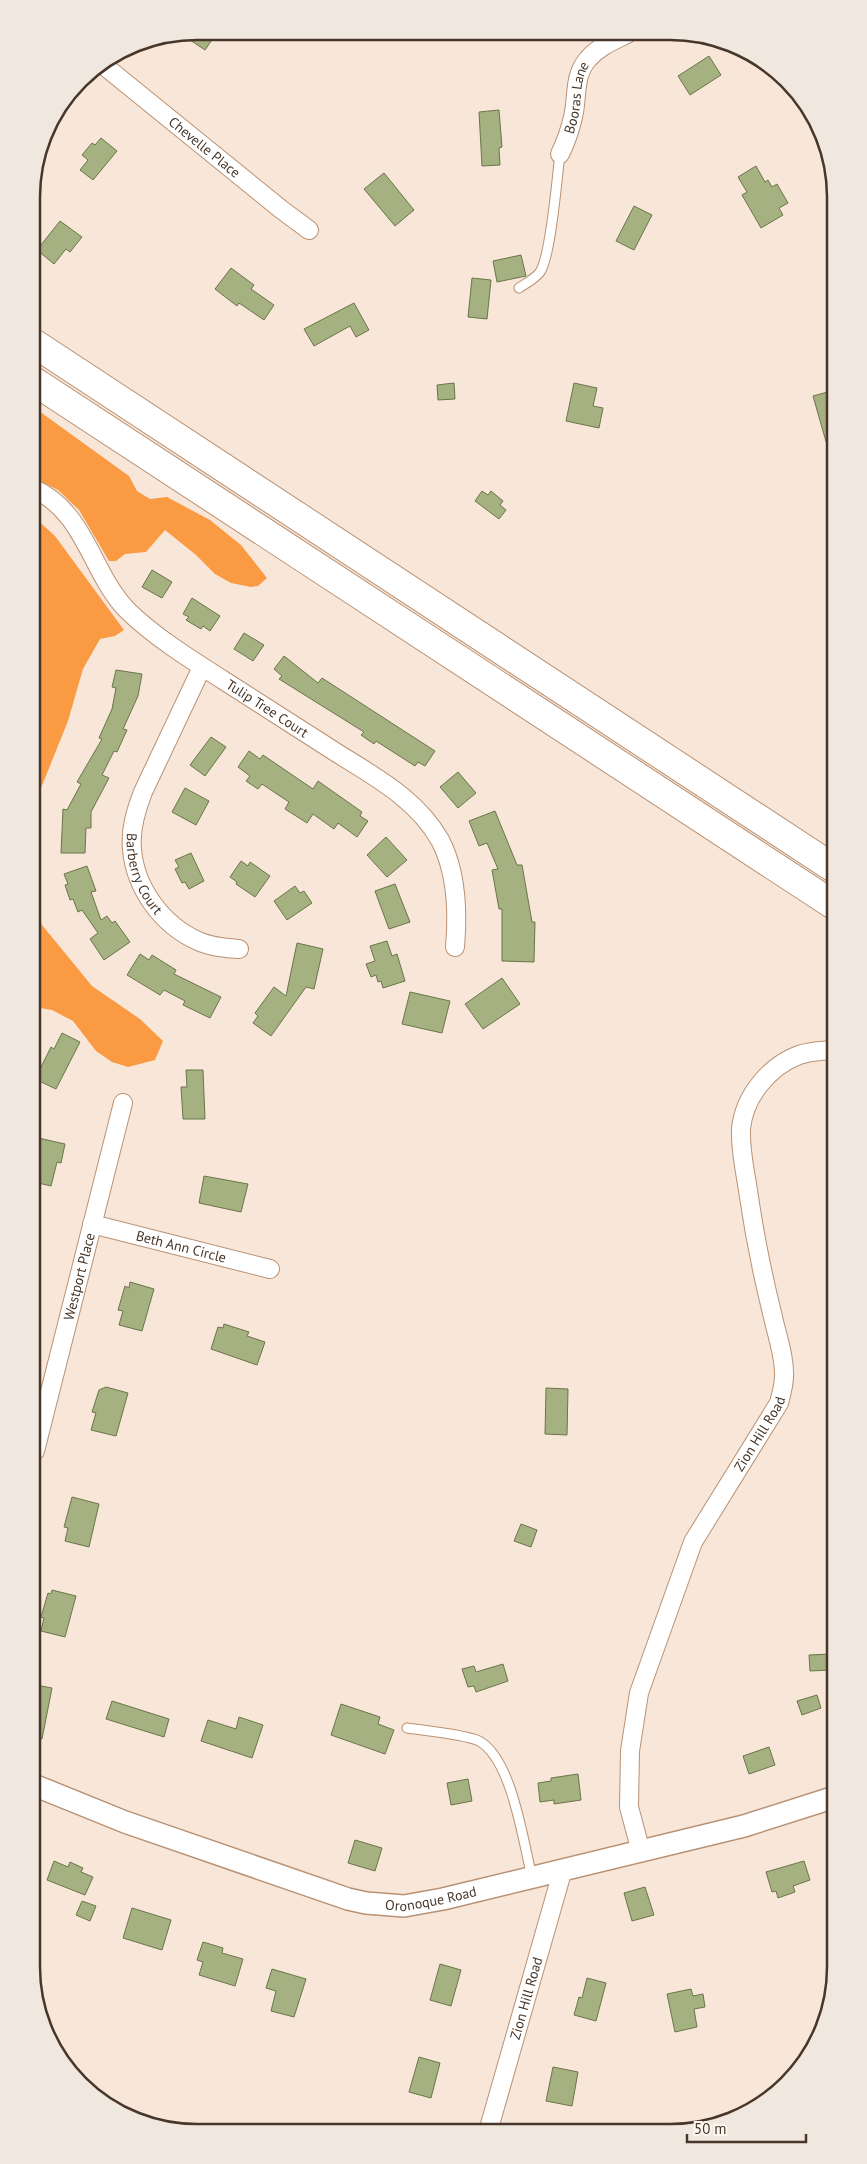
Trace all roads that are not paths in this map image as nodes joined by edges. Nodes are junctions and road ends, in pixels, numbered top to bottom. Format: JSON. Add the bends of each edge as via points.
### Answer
{"nodes":[{"id":1,"x":616,"y":40,"type":"edge"},
{"id":2,"x":108,"y":69,"type":"edge"},
{"id":3,"x":560,"y":154,"type":"joint"},
{"id":4,"x":309,"y":230,"type":"dead end"},
{"id":5,"x":519,"y":288,"type":"dead end"},
{"id":6,"x":40,"y":347,"type":"edge"},
{"id":7,"x":40,"y":385,"type":"edge"},
{"id":8,"x":40,"y":493,"type":"edge"},
{"id":9,"x":202,"y":667,"type":"junction"},
{"id":10,"x":827,"y":864,"type":"edge"},
{"id":11,"x":827,"y":901,"type":"edge"},
{"id":12,"x":455,"y":947,"type":"dead end"},
{"id":13,"x":239,"y":949,"type":"dead end"},
{"id":14,"x":827,"y":1050,"type":"edge"},
{"id":15,"x":123,"y":1103,"type":"dead end"},
{"id":16,"x":92,"y":1224,"type":"junction"},
{"id":17,"x":270,"y":1269,"type":"dead end"},
{"id":18,"x":40,"y":1431,"type":"edge"},
{"id":19,"x":407,"y":1728,"type":"dead end"},
{"id":20,"x":40,"y":1788,"type":"edge"},
{"id":21,"x":827,"y":1800,"type":"edge"},
{"id":22,"x":641,"y":1852,"type":"junction"},
{"id":23,"x":563,"y":1869,"type":"junction"},
{"id":24,"x":532,"y":1877,"type":"junction"},
{"id":25,"x":491,"y":2124,"type":"edge"}],
"edges":[{"from":1,"to":3,"type":"street","name":"Booras Lane","via":[[599,49],[581,68],[574,116]]},
{"from":2,"to":4,"type":"street","name":"Chevelle Place"},
{"from":3,"to":5,"type":"lane","via":[[543,264],[540,271]]},
{"from":6,"to":10,"type":"highway"},
{"from":7,"to":11,"type":"highway"},
{"from":8,"to":9,"type":"street","name":"Tulip Tree Court","via":[[68,515],[81,532],[114,593],[127,609]]},
{"from":9,"to":12,"type":"street","name":"Tulip Tree Court","via":[[377,778],[416,808],[440,841],[448,862],[456,904]]},
{"from":9,"to":13,"type":"street","name":"Barberry Court","via":[[136,811],[132,847],[134,865],[152,903],[182,933],[200,942]]},
{"from":14,"to":22,"type":"street","name":"Zion Hill Road","via":[[799,1055],[766,1077],[754,1092],[741,1129],[754,1235],[782,1354],[784,1377],[779,1403],[694,1542],[640,1693],[630,1751],[629,1807]]},
{"from":15,"to":16,"type":"street","name":"Westport Place"},
{"from":16,"to":17,"type":"street","name":"Beth Ann Circle"},
{"from":16,"to":18,"type":"street","name":"Westport Place"},
{"from":19,"to":24,"type":"lane","via":[[477,1739],[490,1748],[500,1761],[509,1783]]},
{"from":20,"to":24,"type":"street","name":"Oronoque Road","via":[[125,1822],[325,1892],[366,1903],[422,1904]]},
{"from":21,"to":22,"type":"street","name":"Oronoque Road"},
{"from":22,"to":23,"type":"street","name":"Oronoque Road"},
{"from":23,"to":24,"type":"street","name":"Oronoque Road"},
{"from":23,"to":25,"type":"street","name":"Zion Hill Road"}]}
